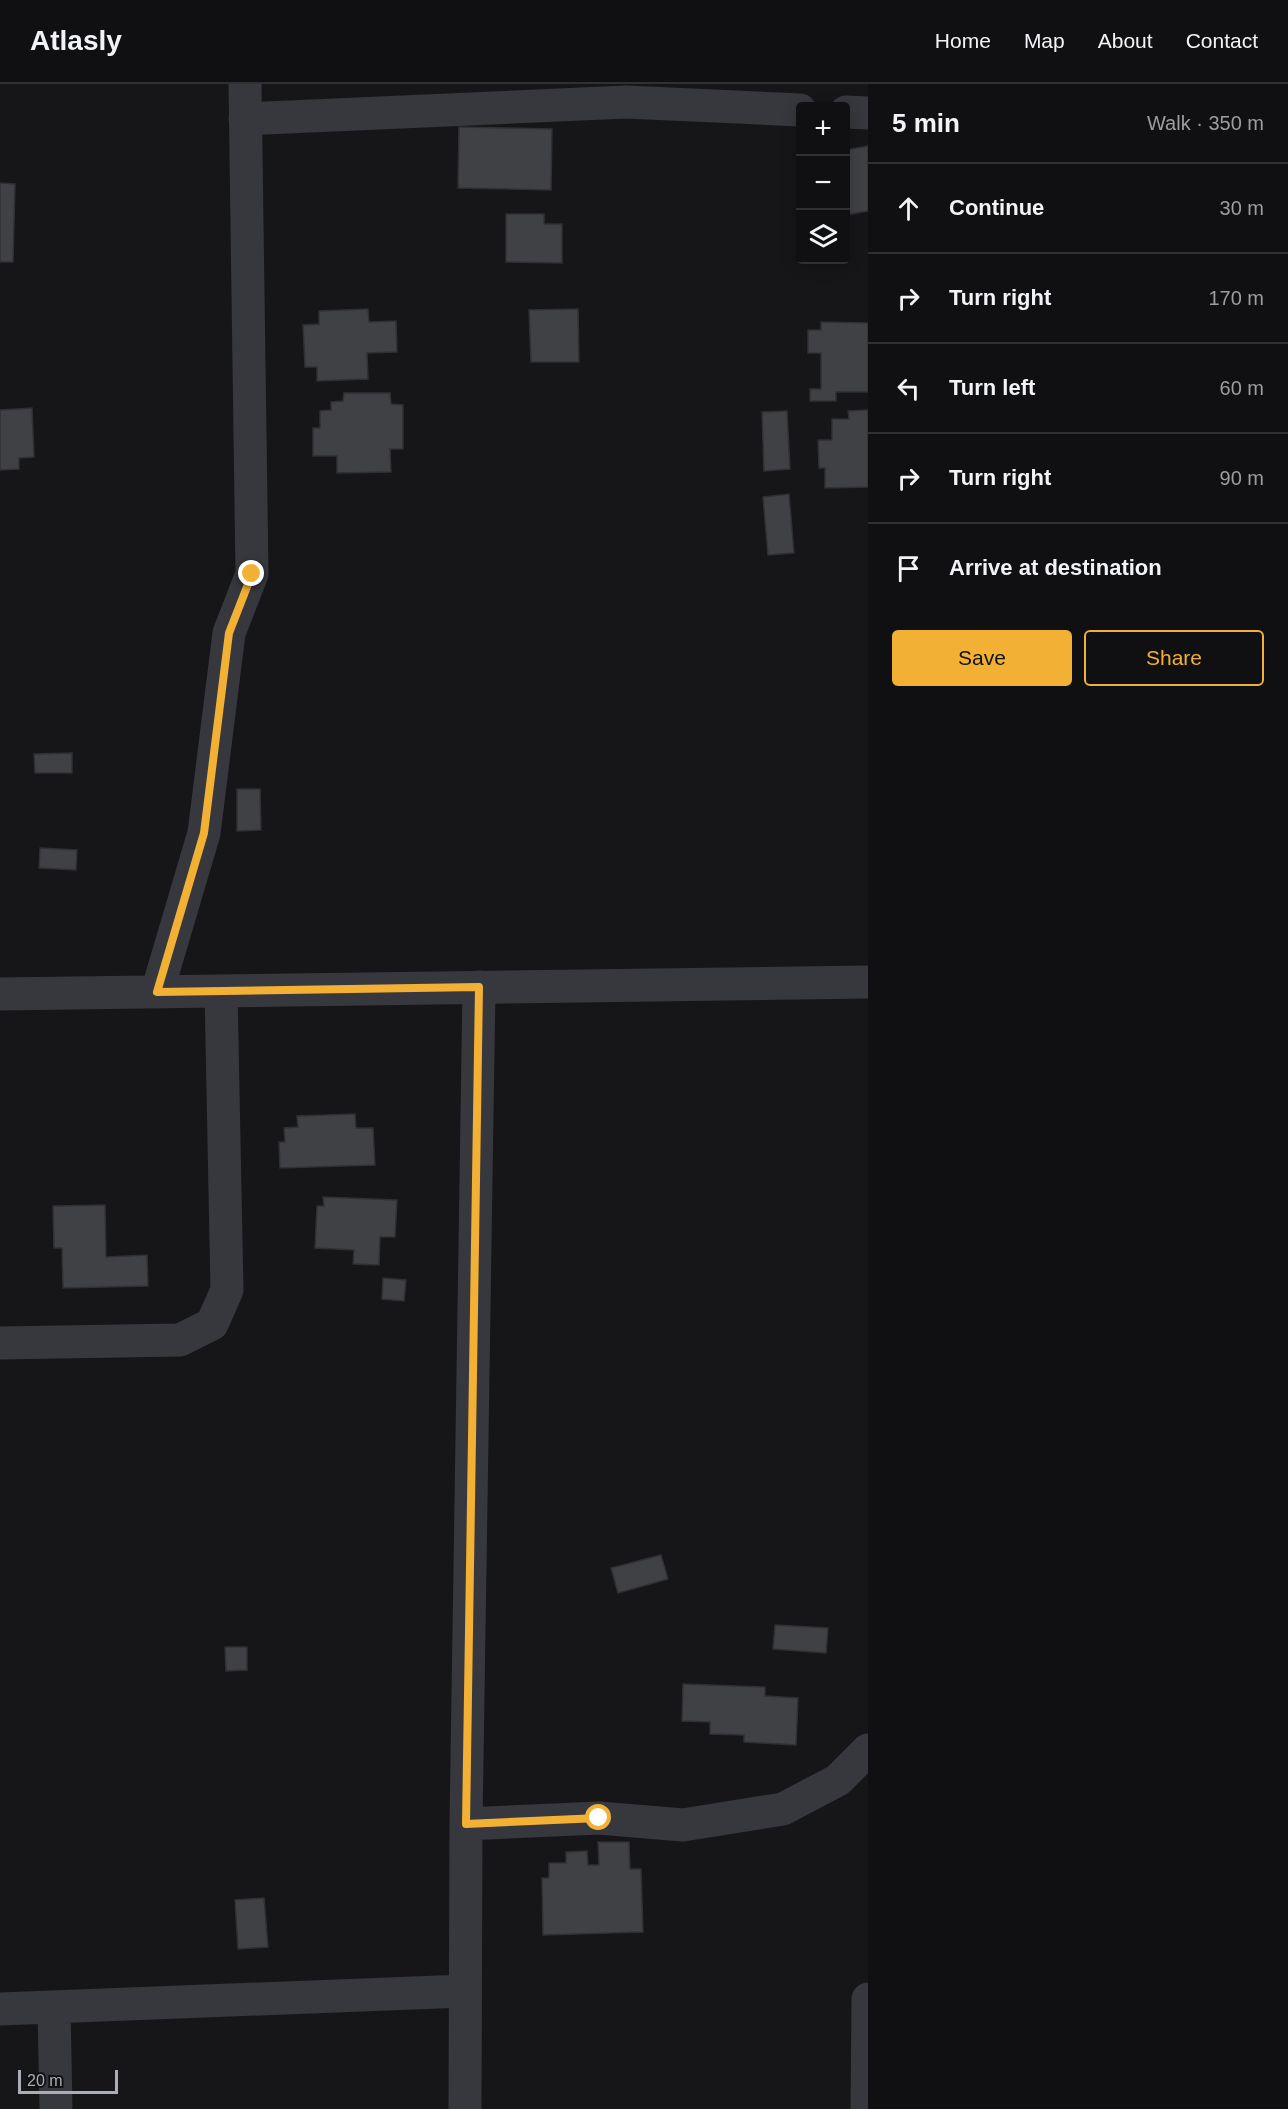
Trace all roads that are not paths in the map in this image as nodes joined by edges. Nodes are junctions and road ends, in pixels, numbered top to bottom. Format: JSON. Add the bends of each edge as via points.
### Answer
{"nodes":[{"id":1,"x":245,"y":84,"type":"edge"},
{"id":2,"x":796,"y":110,"type":"edge"},
{"id":3,"x":850,"y":112,"type":"edge"},
{"id":4,"x":868,"y":113,"type":"edge"},
{"id":5,"x":245,"y":119,"type":"junction"},
{"id":6,"x":868,"y":982,"type":"edge"},
{"id":7,"x":479,"y":987,"type":"junction"},
{"id":8,"x":221,"y":991,"type":"junction"},
{"id":9,"x":157,"y":992,"type":"junction"},
{"id":10,"x":0,"y":994,"type":"edge"},
{"id":11,"x":0,"y":1343,"type":"edge"},
{"id":12,"x":868,"y":1750,"type":"edge"},
{"id":13,"x":466,"y":1824,"type":"junction"},
{"id":14,"x":464,"y":1991,"type":"junction"},
{"id":15,"x":868,"y":1999,"type":"edge"},
{"id":16,"x":54,"y":2007,"type":"junction"},
{"id":17,"x":0,"y":2009,"type":"edge"},
{"id":18,"x":56,"y":2109,"type":"edge"},
{"id":19,"x":465,"y":2109,"type":"edge"},
{"id":20,"x":867,"y":2109,"type":"edge"}],
"edges":[{"from":1,"to":5,"type":"street"},
{"from":2,"to":5,"type":"street","via":[[626,102]]},
{"from":3,"to":4,"type":"street"},
{"from":5,"to":9,"type":"street","via":[[252,574],[229,633],[204,833]]},
{"from":6,"to":7,"type":"street"},
{"from":7,"to":8,"type":"street"},
{"from":7,"to":13,"type":"street"},
{"from":8,"to":9,"type":"street"},
{"from":8,"to":11,"type":"street","via":[[227,1290],[212,1324],[180,1340]]},
{"from":9,"to":10,"type":"street"},
{"from":12,"to":13,"type":"street","via":[[838,1780],[783,1809],[683,1825],[599,1818]]},
{"from":13,"to":14,"type":"street"},
{"from":14,"to":16,"type":"street"},
{"from":14,"to":19,"type":"street"},
{"from":15,"to":20,"type":"street"},
{"from":16,"to":17,"type":"street"},
{"from":16,"to":18,"type":"street"}]}
